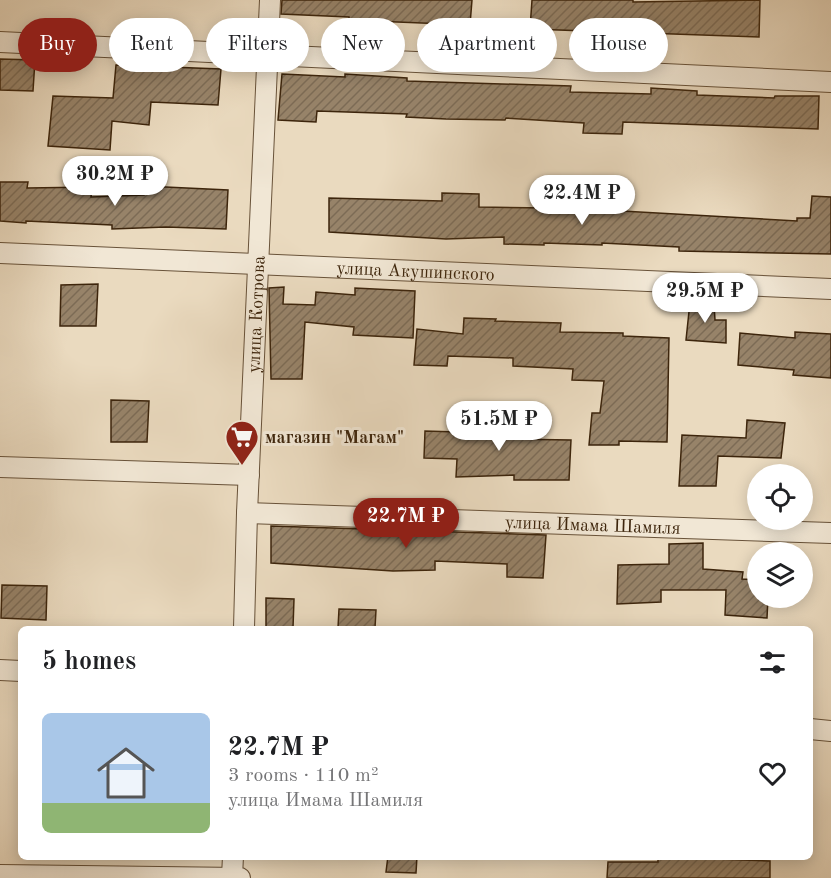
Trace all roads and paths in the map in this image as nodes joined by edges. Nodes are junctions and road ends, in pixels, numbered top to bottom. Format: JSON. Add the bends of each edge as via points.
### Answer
{"nodes":[{"id":1,"x":270,"y":0,"type":"edge"},
{"id":2,"x":269,"y":18,"type":"edge"},
{"id":3,"x":0,"y":42,"type":"edge"},
{"id":4,"x":206,"y":52,"type":"edge"},
{"id":5,"x":309,"y":57,"type":"edge"},
{"id":6,"x":266,"y":72,"type":"edge"},
{"id":7,"x":831,"y":82,"type":"edge"},
{"id":8,"x":0,"y":253,"type":"edge"},
{"id":9,"x":258,"y":263,"type":"junction"},
{"id":10,"x":831,"y":289,"type":"edge"},
{"id":11,"x":0,"y":467,"type":"edge"},
{"id":12,"x":249,"y":475,"type":"junction"},
{"id":13,"x":247,"y":513,"type":"junction"},
{"id":14,"x":831,"y":533,"type":"edge"},
{"id":15,"x":244,"y":626,"type":"edge"},
{"id":16,"x":0,"y":670,"type":"edge"},
{"id":17,"x":18,"y":671,"type":"edge"},
{"id":18,"x":813,"y":729,"type":"edge"},
{"id":19,"x":831,"y":731,"type":"edge"},
{"id":20,"x":234,"y":860,"type":"edge"},
{"id":21,"x":0,"y":875,"type":"edge"},
{"id":22,"x":89,"y":878,"type":"edge"},
{"id":23,"x":236,"y":878,"type":"edge"}],
"edges":[{"from":1,"to":2,"type":"street","name":"улица Котрова"},
{"from":3,"to":4,"type":"street"},
{"from":5,"to":7,"type":"street"},
{"from":6,"to":9,"type":"street","name":"улица Котрова"},
{"from":8,"to":9,"type":"street","name":"улица Акушинского"},
{"from":9,"to":10,"type":"street","name":"улица Акушинского"},
{"from":9,"to":12,"type":"street","name":"улица Котрова"},
{"from":11,"to":12,"type":"street"},
{"from":12,"to":13,"type":"street","name":"улица Котрова"},
{"from":13,"to":14,"type":"street","name":"улица Имама Шамиля"},
{"from":13,"to":15,"type":"street","name":"улица Котрова"},
{"from":16,"to":17,"type":"street"},
{"from":18,"to":19,"type":"street"},
{"from":20,"to":23,"type":"street"},
{"from":21,"to":22,"type":"street"},
{"from":22,"to":23,"type":"street"}]}
